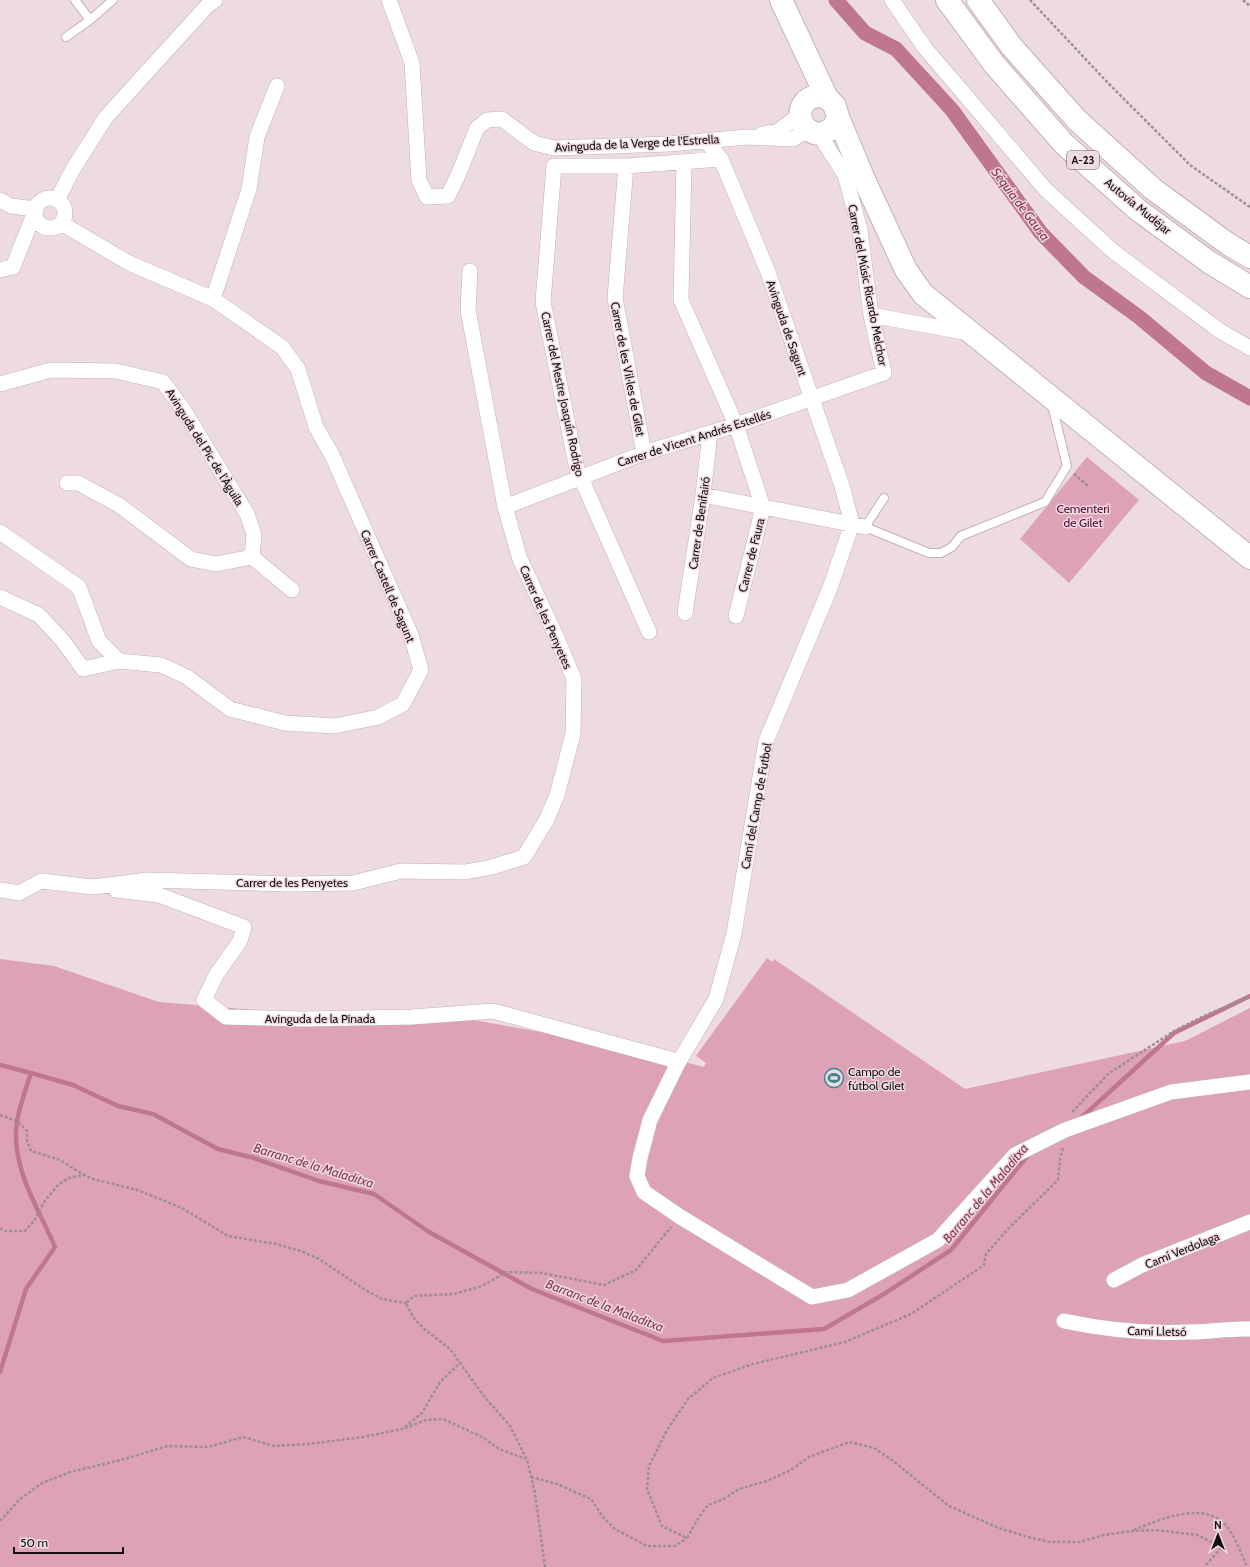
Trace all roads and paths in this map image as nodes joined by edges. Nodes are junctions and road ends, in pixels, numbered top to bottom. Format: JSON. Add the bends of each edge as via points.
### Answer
{"nodes":[{"id":1,"x":75,"y":0,"type":"edge"},
{"id":2,"x":113,"y":0,"type":"edge"},
{"id":3,"x":215,"y":0,"type":"edge"},
{"id":4,"x":389,"y":0,"type":"edge"},
{"id":5,"x":781,"y":0,"type":"edge"},
{"id":6,"x":892,"y":0,"type":"edge"},
{"id":7,"x":947,"y":0,"type":"edge"},
{"id":8,"x":978,"y":0,"type":"edge"},
{"id":9,"x":1030,"y":0,"type":"edge"},
{"id":10,"x":1243,"y":0,"type":"edge"},
{"id":11,"x":1250,"y":6,"type":"edge"},
{"id":12,"x":90,"y":20,"type":"junction"},
{"id":13,"x":66,"y":37,"type":"dead end"},
{"id":14,"x":277,"y":86,"type":"dead end"},
{"id":15,"x":814,"y":118,"type":"junction"},
{"id":16,"x":705,"y":140,"type":"junction"},
{"id":17,"x":720,"y":159,"type":"junction"},
{"id":18,"x":684,"y":162,"type":"junction"},
{"id":19,"x":554,"y":166,"type":"joint"},
{"id":20,"x":626,"y":166,"type":"junction"},
{"id":21,"x":863,"y":177,"type":"junction"},
{"id":22,"x":0,"y":200,"type":"edge"},
{"id":23,"x":57,"y":200,"type":"junction"},
{"id":24,"x":1250,"y":207,"type":"edge"},
{"id":25,"x":36,"y":209,"type":"junction"},
{"id":26,"x":61,"y":223,"type":"junction"},
{"id":27,"x":1250,"y":257,"type":"edge"},
{"id":28,"x":0,"y":270,"type":"edge"},
{"id":29,"x":470,"y":271,"type":"dead end"},
{"id":30,"x":1250,"y":287,"type":"edge"},
{"id":31,"x":213,"y":299,"type":"junction"},
{"id":32,"x":872,"y":315,"type":"junction"},
{"id":33,"x":971,"y":333,"type":"junction"},
{"id":34,"x":1250,"y":348,"type":"edge"},
{"id":35,"x":884,"y":373,"type":"joint"},
{"id":36,"x":0,"y":384,"type":"edge"},
{"id":37,"x":1051,"y":398,"type":"junction"},
{"id":38,"x":812,"y":399,"type":"junction"},
{"id":39,"x":736,"y":425,"type":"junction"},
{"id":40,"x":710,"y":433,"type":"junction"},
{"id":41,"x":644,"y":453,"type":"junction"},
{"id":42,"x":1067,"y":466,"type":"junction"},
{"id":43,"x":580,"y":478,"type":"junction"},
{"id":44,"x":67,"y":483,"type":"dead end"},
{"id":45,"x":1088,"y":486,"type":"dead end"},
{"id":46,"x":704,"y":495,"type":"junction"},
{"id":47,"x":884,"y":498,"type":"dead end"},
{"id":48,"x":506,"y":507,"type":"junction"},
{"id":49,"x":763,"y":507,"type":"junction"},
{"id":50,"x":858,"y":526,"type":"junction"},
{"id":51,"x":0,"y":532,"type":"edge"},
{"id":52,"x":252,"y":557,"type":"junction"},
{"id":53,"x":1250,"y":558,"type":"edge"},
{"id":54,"x":292,"y":590,"type":"dead end"},
{"id":55,"x":0,"y":597,"type":"edge"},
{"id":56,"x":685,"y":613,"type":"dead end"},
{"id":57,"x":736,"y":616,"type":"dead end"},
{"id":58,"x":649,"y":632,"type":"dead end"},
{"id":59,"x":119,"y":661,"type":"junction"},
{"id":60,"x":93,"y":887,"type":"junction"},
{"id":61,"x":0,"y":890,"type":"edge"},
{"id":62,"x":1250,"y":997,"type":"edge"},
{"id":63,"x":677,"y":1065,"type":"junction"},
{"id":64,"x":1250,"y":1082,"type":"edge"},
{"id":65,"x":0,"y":1115,"type":"edge"},
{"id":66,"x":1065,"y":1130,"type":"junction"},
{"id":67,"x":84,"y":1175,"type":"junction"},
{"id":68,"x":680,"y":1216,"type":"junction"},
{"id":69,"x":1250,"y":1222,"type":"edge"},
{"id":70,"x":0,"y":1228,"type":"edge"},
{"id":71,"x":1114,"y":1280,"type":"dead end"},
{"id":72,"x":406,"y":1303,"type":"junction"},
{"id":73,"x":1064,"y":1321,"type":"dead end"},
{"id":74,"x":1250,"y":1329,"type":"edge"},
{"id":75,"x":461,"y":1362,"type":"junction"},
{"id":76,"x":402,"y":1429,"type":"junction"},
{"id":77,"x":527,"y":1460,"type":"junction"},
{"id":78,"x":531,"y":1477,"type":"junction"},
{"id":79,"x":0,"y":1521,"type":"edge"},
{"id":80,"x":1132,"y":1531,"type":"junction"},
{"id":81,"x":687,"y":1538,"type":"junction"},
{"id":82,"x":545,"y":1567,"type":"edge"},
{"id":83,"x":1204,"y":1567,"type":"edge"},
{"id":84,"x":1247,"y":1567,"type":"edge"}],
"edges":[{"from":1,"to":12,"type":"lane"},
{"from":2,"to":12,"type":"lane"},
{"from":3,"to":23,"type":"street","via":[[106,117]]},
{"from":4,"to":16,"type":"street","name":"Avinguda de la Verge de l'Estrella","via":[[412,63],[419,180],[427,197],[448,196],[477,128],[487,120],[502,118],[534,143],[554,148],[669,144]]},
{"from":5,"to":15,"type":"main road","via":[[798,36]]},
{"from":6,"to":34,"type":"street","via":[[925,48],[1046,190],[1114,252],[1220,331]]},
{"from":7,"to":30,"type":"main road","name":"Autovía Mudéjar","number":"A-23","via":[[994,64],[1064,144],[1138,210],[1209,262]]},
{"from":8,"to":27,"type":"main road","name":"Autovía Mudéjar","number":"A-23","via":[[1012,47],[1077,120],[1153,189]]},
{"from":9,"to":24,"type":"path","via":[[1190,165]]},
{"from":10,"to":11,"type":"path"},
{"from":12,"to":13,"type":"lane"},
{"from":14,"to":31,"type":"street","via":[[257,137],[249,189]]},
{"from":15,"to":16,"type":"street","name":"Avinguda de la Verge de l'Estrella","via":[[778,131],[747,137]]},
{"from":15,"to":21,"type":"main road"},
{"from":15,"to":21,"type":"main road","via":[[833,128],[838,117]]},
{"from":15,"to":32,"type":"street","name":"Carrer del Músic Ricardo Melchor","via":[[845,175],[860,230]]},
{"from":16,"to":17,"type":"street","name":"Avinguda de Sagunt"},
{"from":17,"to":18,"type":"street","name":"Avinguda de la Verge de l'Estrella"},
{"from":17,"to":38,"type":"street","name":"Avinguda de Sagunt","via":[[768,272]]},
{"from":18,"to":20,"type":"street","name":"Avinguda de la Verge de l'Estrella"},
{"from":18,"to":39,"type":"street","name":"Carrer de Faura","via":[[681,300]]},
{"from":19,"to":20,"type":"street","name":"Avinguda de la Verge de l'Estrella"},
{"from":19,"to":43,"type":"street","name":"Carrer del Mestre Joaquín Rodrigo","via":[[543,302]]},
{"from":20,"to":41,"type":"street","name":"Carrer de les Vil·les de Gilet","via":[[614,298]]},
{"from":21,"to":33,"type":"main road","via":[[906,270],[923,294]]},
{"from":22,"to":25,"type":"street","via":[[11,206]]},
{"from":23,"to":25,"type":"street","via":[[48,198]]},
{"from":23,"to":26,"type":"street","via":[[65,209]]},
{"from":25,"to":26,"type":"street","via":[[36,217],[44,227],[52,228]]},
{"from":25,"to":28,"type":"street","via":[[13,267]]},
{"from":26,"to":31,"type":"street","name":"Carrer Castell de Sagunt","via":[[129,263]]},
{"from":29,"to":48,"type":"street","name":"Carrer de les Penyetes","via":[[468,310]]},
{"from":31,"to":59,"type":"street","name":"Carrer Castell de Sagunt","via":[[282,347],[298,369],[316,427],[332,455],[410,635],[421,670],[403,704],[378,717],[335,726],[285,723],[230,709],[188,677],[161,665]]},
{"from":32,"to":33,"type":"street"},
{"from":32,"to":35,"type":"street","name":"Carrer del Músic Ricardo Melchor"},
{"from":33,"to":37,"type":"main road"},
{"from":35,"to":38,"type":"street","name":"Carrer de Vicent Andrés Estellés"},
{"from":36,"to":52,"type":"street","name":"Avinguda del Pic de l'Àguila","via":[[51,370],[116,371],[163,382],[183,409],[247,514],[254,535]]},
{"from":37,"to":42,"type":"lane"},
{"from":37,"to":53,"type":"main road"},
{"from":38,"to":39,"type":"street","name":"Carrer de Vicent Andrés Estellés"},
{"from":38,"to":50,"type":"street","name":"Avinguda de Sagunt"},
{"from":39,"to":40,"type":"street","name":"Carrer de Vicent Andrés Estellés"},
{"from":39,"to":49,"type":"street","name":"Carrer de Faura"},
{"from":40,"to":41,"type":"street","name":"Carrer de Vicent Andrés Estellés"},
{"from":40,"to":46,"type":"street","name":"Carrer de Benifairó"},
{"from":41,"to":43,"type":"street","name":"Carrer de Vicent Andrés Estellés"},
{"from":42,"to":45,"type":"path"},
{"from":42,"to":50,"type":"lane","via":[[1046,502],[961,536],[952,547],[941,553],[929,553]]},
{"from":43,"to":48,"type":"street","name":"Carrer de Vicent Andrés Estellés"},
{"from":43,"to":58,"type":"street","name":"Carrer del Mestre Joaquín Rodrigo"},
{"from":44,"to":52,"type":"street","via":[[78,483],[120,505],[191,559],[216,564]]},
{"from":46,"to":49,"type":"street"},
{"from":46,"to":56,"type":"street","name":"Carrer de Benifairó"},
{"from":47,"to":50,"type":"lane"},
{"from":48,"to":60,"type":"street","name":"Carrer de les Penyetes","via":[[520,559],[574,679],[573,734],[557,795],[547,819],[524,857],[465,872],[401,871],[353,883],[148,880]]},
{"from":49,"to":50,"type":"street"},
{"from":49,"to":57,"type":"street","name":"Carrer de Faura"},
{"from":50,"to":63,"type":"street","name":"Camí del Camp de Futbol","via":[[766,741],[734,934],[716,999]]},
{"from":51,"to":59,"type":"street","via":[[79,587],[99,641]]},
{"from":52,"to":54,"type":"street"},
{"from":55,"to":59,"type":"street","name":"Carrer Castell de Sagunt","via":[[39,615],[63,641],[83,669]]},
{"from":60,"to":61,"type":"street","name":"Carrer de les Penyetes","via":[[41,881],[19,893]]},
{"from":60,"to":63,"type":"street","name":"Avinguda de la Pinada","via":[[159,895],[244,927],[240,941],[216,975],[204,1000],[226,1017],[412,1017],[493,1011],[670,1059]]},
{"from":62,"to":66,"type":"path","via":[[1174,1031],[1108,1074],[1066,1118]]},
{"from":63,"to":68,"type":"street","name":"Camí del Camp de Futbol","via":[[650,1120],[637,1176],[644,1192]]},
{"from":64,"to":66,"type":"street","name":"Camí del Camp de Futbol","via":[[1171,1092]]},
{"from":65,"to":67,"type":"path","via":[[17,1120],[27,1131],[31,1151],[60,1160]]},
{"from":66,"to":68,"type":"street","name":"Camí del Camp de Futbol","via":[[1015,1155],[938,1240],[848,1290],[812,1297]]},
{"from":66,"to":81,"type":"path","via":[[1058,1180],[1006,1230],[986,1254],[984,1265],[911,1314],[845,1342],[753,1364],[713,1378],[688,1399],[667,1430],[649,1466],[647,1489],[662,1526]]},
{"from":67,"to":70,"type":"path","via":[[68,1178],[57,1186],[25,1231],[5,1231]]},
{"from":67,"to":72,"type":"path","via":[[136,1190],[182,1208],[228,1236],[301,1251],[319,1259],[382,1299]]},
{"from":68,"to":72,"type":"path","via":[[636,1270],[604,1285],[542,1273],[507,1272],[482,1286],[454,1294],[414,1296]]},
{"from":69,"to":71,"type":"street","name":"Camí Verdolaga","via":[[1142,1265]]},
{"from":72,"to":75,"type":"path","via":[[418,1323],[450,1349]]},
{"from":73,"to":74,"type":"street","name":"Camí Lletsó","via":[[1100,1329],[1141,1333]]},
{"from":75,"to":76,"type":"path","via":[[440,1382],[422,1413]]},
{"from":75,"to":77,"type":"path","via":[[483,1395],[510,1426]]},
{"from":76,"to":77,"type":"path","via":[[426,1420],[443,1419],[484,1438],[499,1449]]},
{"from":76,"to":79,"type":"path","via":[[308,1444],[274,1446],[243,1437],[208,1447],[167,1446],[70,1472],[42,1483],[19,1500]]},
{"from":77,"to":78,"type":"path"},
{"from":78,"to":81,"type":"path","via":[[557,1484],[590,1499],[615,1529],[647,1546],[675,1546]]},
{"from":78,"to":82,"type":"path"},
{"from":80,"to":81,"type":"path","via":[[1080,1542],[1050,1542],[999,1528],[949,1506],[874,1448],[849,1442],[809,1457],[791,1470],[767,1481],[739,1489],[724,1499],[708,1505]]},
{"from":80,"to":83,"type":"path","via":[[1156,1530],[1197,1535],[1222,1547]]},
{"from":80,"to":84,"type":"path","via":[[1159,1520],[1182,1515],[1199,1512],[1213,1516],[1227,1527]]}]}
